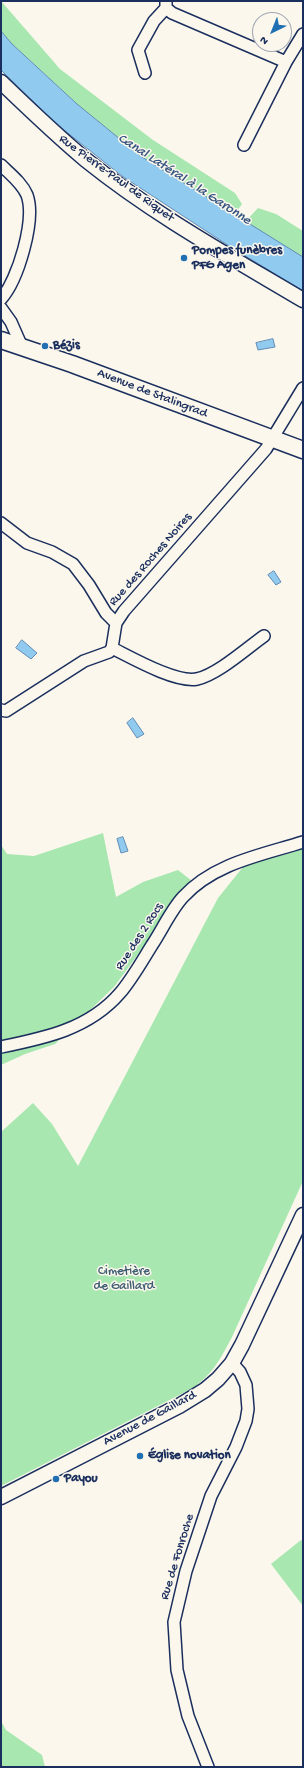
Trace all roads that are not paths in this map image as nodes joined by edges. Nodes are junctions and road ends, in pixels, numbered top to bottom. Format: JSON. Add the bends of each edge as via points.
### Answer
{"nodes":[{"id":1,"x":166,"y":5,"type":"edge"},
{"id":2,"x":303,"y":34,"type":"edge"},
{"id":3,"x":286,"y":62,"type":"junction"},
{"id":4,"x":145,"y":73,"type":"dead end"},
{"id":5,"x":1,"y":82,"type":"edge"},
{"id":6,"x":244,"y":145,"type":"dead end"},
{"id":7,"x":1,"y":165,"type":"edge"},
{"id":8,"x":1,"y":299,"type":"edge"},
{"id":9,"x":303,"y":300,"type":"edge"},
{"id":10,"x":2,"y":310,"type":"edge"},
{"id":11,"x":3,"y":341,"type":"edge"},
{"id":12,"x":22,"y":347,"type":"junction"},
{"id":13,"x":300,"y":392,"type":"edge"},
{"id":14,"x":273,"y":439,"type":"junction"},
{"id":15,"x":303,"y":450,"type":"edge"},
{"id":16,"x":1,"y":524,"type":"edge"},
{"id":17,"x":116,"y":624,"type":"junction"},
{"id":18,"x":264,"y":636,"type":"dead end"},
{"id":19,"x":112,"y":648,"type":"junction"},
{"id":20,"x":4,"y":710,"type":"edge"},
{"id":21,"x":303,"y":842,"type":"edge"},
{"id":22,"x":1,"y":1047,"type":"edge"},
{"id":23,"x":303,"y":1215,"type":"edge"},
{"id":24,"x":232,"y":1363,"type":"junction"},
{"id":25,"x":1,"y":1497,"type":"edge"},
{"id":26,"x":208,"y":1767,"type":"edge"}],
"edges":[{"from":1,"to":3,"type":"street","via":[[179,16]]},
{"from":1,"to":4,"type":"street","via":[[138,50]]},
{"from":2,"to":3,"type":"street"},
{"from":3,"to":6,"type":"street"},
{"from":5,"to":9,"type":"street","name":"Rue Pierre-Paul de Riquet","via":[[43,123],[87,160],[145,203]]},
{"from":7,"to":8,"type":"street","via":[[23,187],[30,205],[30,216],[13,283]]},
{"from":10,"to":11,"type":"street","via":[[8,327]]},
{"from":10,"to":12,"type":"street","via":[[11,322]]},
{"from":11,"to":12,"type":"main road","name":"Avenue de Stalingrad"},
{"from":12,"to":14,"type":"main road","name":"Avenue de Stalingrad"},
{"from":13,"to":14,"type":"street","name":"Rue des Roches Noires"},
{"from":14,"to":15,"type":"main road","name":"Avenue de Stalingrad"},
{"from":14,"to":17,"type":"street","name":"Rue des Roches Noires","via":[[124,611]]},
{"from":16,"to":17,"type":"street","via":[[27,543],[52,552],[73,564]]},
{"from":17,"to":19,"type":"street","name":"Rue des Roches Noires"},
{"from":18,"to":19,"type":"street","via":[[214,671],[192,680],[174,677]]},
{"from":19,"to":20,"type":"street","via":[[106,654],[84,661]]},
{"from":21,"to":22,"type":"street","name":"Rue des 2 Rocs","via":[[232,864],[198,884],[183,897],[120,993],[100,1013],[68,1030]]},
{"from":23,"to":24,"type":"street","name":"Avenue de Gaillard"},
{"from":24,"to":25,"type":"street","name":"Avenue de Gaillard","via":[[218,1380],[179,1406]]},
{"from":24,"to":26,"type":"street","name":"Rue de Fonroche","via":[[246,1385],[246,1421],[211,1496],[186,1571],[174,1622],[176,1670],[188,1716]]}]}
